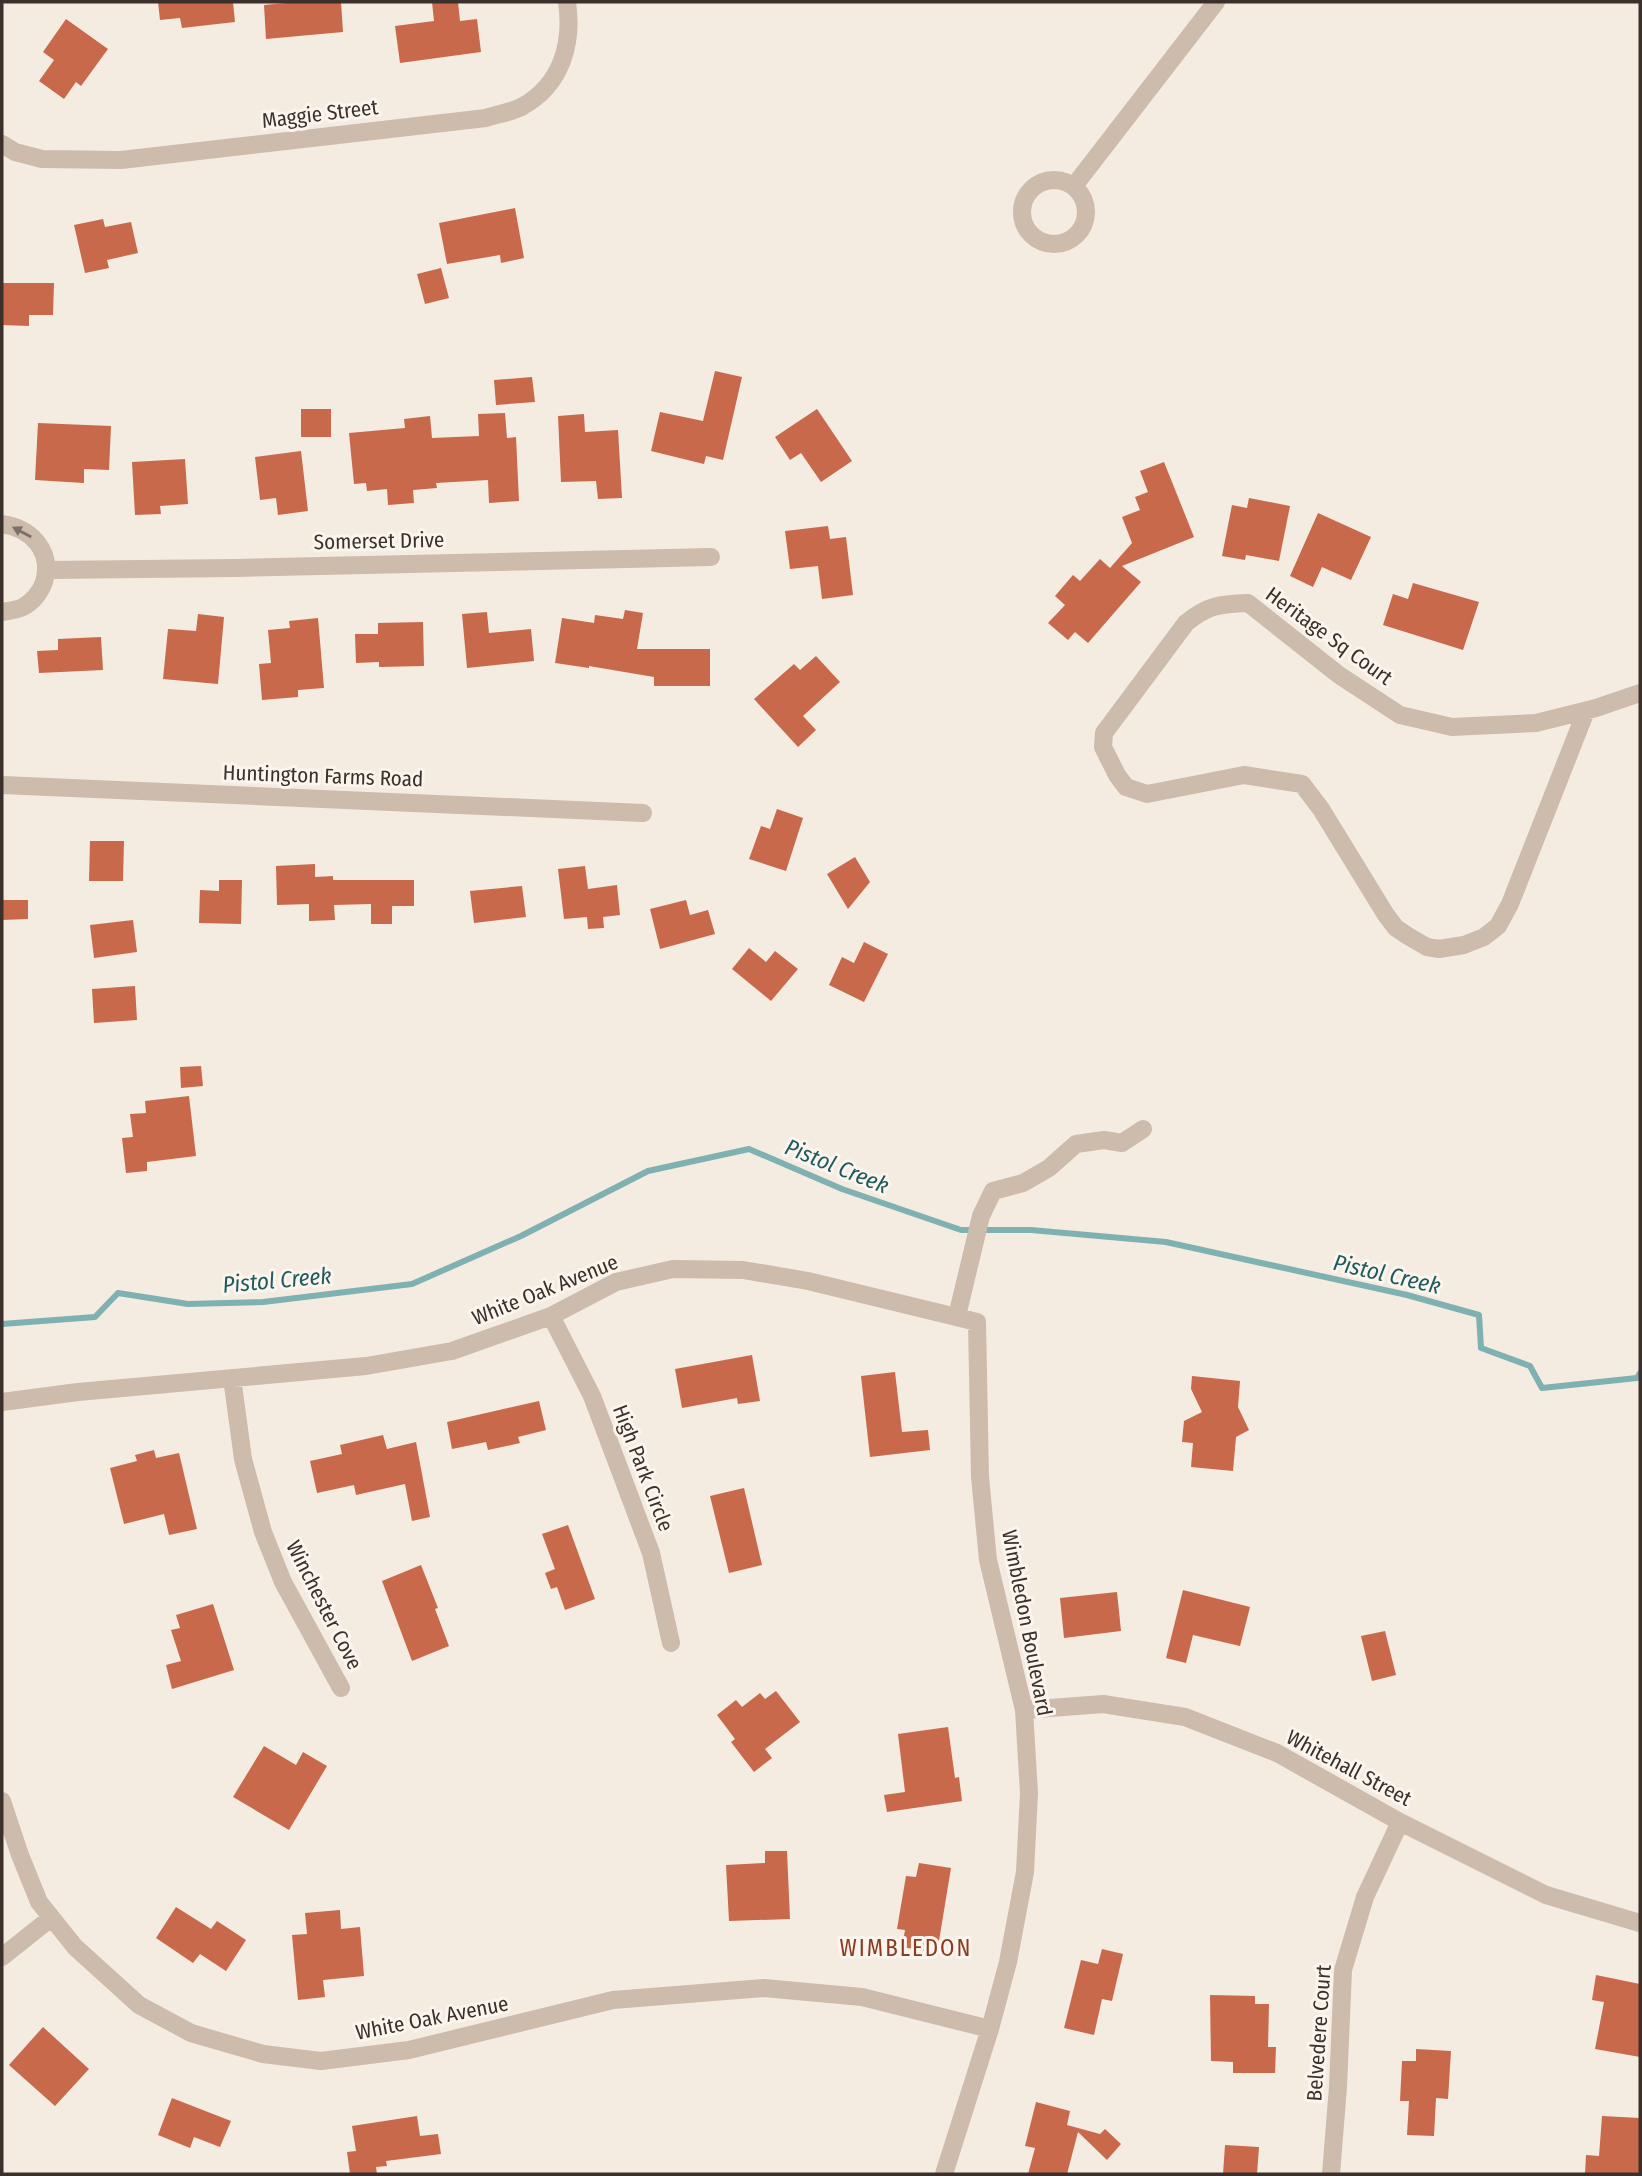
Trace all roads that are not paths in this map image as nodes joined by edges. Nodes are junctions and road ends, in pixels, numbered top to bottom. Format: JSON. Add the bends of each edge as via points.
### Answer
{"nodes":[{"id":1,"x":567,"y":2,"type":"edge"},
{"id":2,"x":1216,"y":2,"type":"edge"},
{"id":3,"x":2,"y":144,"type":"edge"},
{"id":4,"x":1074,"y":186,"type":"dead end"},
{"id":5,"x":2,"y":524,"type":"edge"},
{"id":6,"x":711,"y":557,"type":"dead end"},
{"id":7,"x":47,"y":569,"type":"junction"},
{"id":8,"x":2,"y":612,"type":"edge"},
{"id":9,"x":1640,"y":693,"type":"edge"},
{"id":10,"x":1586,"y":711,"type":"junction"},
{"id":11,"x":2,"y":785,"type":"edge"},
{"id":12,"x":642,"y":813,"type":"dead end"},
{"id":13,"x":1143,"y":1129,"type":"dead end"},
{"id":14,"x":551,"y":1316,"type":"junction"},
{"id":15,"x":957,"y":1317,"type":"junction"},
{"id":16,"x":977,"y":1322,"type":"joint"},
{"id":17,"x":232,"y":1378,"type":"junction"},
{"id":18,"x":2,"y":1402,"type":"edge"},
{"id":19,"x":671,"y":1643,"type":"dead end"},
{"id":20,"x":341,"y":1688,"type":"dead end"},
{"id":21,"x":1024,"y":1710,"type":"junction"},
{"id":22,"x":2,"y":1801,"type":"edge"},
{"id":23,"x":1400,"y":1822,"type":"junction"},
{"id":24,"x":51,"y":1917,"type":"junction"},
{"id":25,"x":1640,"y":1923,"type":"edge"},
{"id":26,"x":2,"y":1957,"type":"edge"},
{"id":27,"x":990,"y":2029,"type":"junction"},
{"id":28,"x":944,"y":2174,"type":"edge"},
{"id":29,"x":1331,"y":2174,"type":"edge"}],
"edges":[{"from":1,"to":3,"type":"street","name":"Maggie Street","via":[[570,24],[565,59],[549,86],[522,106],[486,118],[121,160],[42,159]]},
{"from":2,"to":4,"type":"street"},
{"from":7,"to":5,"type":"street","one_way":true,"via":[[42,547],[26,530]]},
{"from":6,"to":7,"type":"street","name":"Somerset Drive"},
{"from":7,"to":8,"type":"street","via":[[41,591],[25,607]]},
{"from":9,"to":10,"type":"street","name":"Heritage Sq Court"},
{"from":10,"to":10,"type":"street","name":"Heritage Sq Court","via":[[1536,723],[1452,727],[1400,715],[1339,675],[1248,603],[1215,605],[1186,623],[1104,733],[1103,747],[1126,787],[1147,794],[1244,775],[1302,784],[1396,928],[1439,949],[1464,945],[1499,926]]},
{"from":11,"to":12,"type":"street","name":"Huntington Farms Road"},
{"from":13,"to":15,"type":"street","via":[[1122,1143],[1076,1144],[1023,1183],[993,1191],[981,1216]]},
{"from":14,"to":15,"type":"street","name":"White Oak Avenue","via":[[616,1282],[673,1269],[743,1270]]},
{"from":14,"to":17,"type":"street","name":"White Oak Avenue","via":[[452,1351],[366,1366]]},
{"from":14,"to":19,"type":"street","name":"High Park Circle","via":[[592,1396],[651,1553]]},
{"from":15,"to":16,"type":"street","name":"White Oak Avenue"},
{"from":16,"to":21,"type":"street","name":"Wimbledon Boulevard","via":[[980,1477],[988,1560]]},
{"from":17,"to":18,"type":"street","name":"White Oak Avenue"},
{"from":17,"to":20,"type":"street","name":"Winchester Cove","via":[[243,1459],[263,1532],[283,1582]]},
{"from":21,"to":23,"type":"street","name":"Whitehall Street","via":[[1103,1704],[1185,1717],[1277,1754]]},
{"from":21,"to":27,"type":"street","name":"Wimbledon Boulevard","via":[[1029,1793],[1025,1872]]},
{"from":22,"to":24,"type":"street","name":"White Oak Avenue","via":[[39,1902]]},
{"from":23,"to":25,"type":"street","name":"Whitehall Street","via":[[1546,1895]]},
{"from":23,"to":29,"type":"street","name":"Belvedere Court","via":[[1365,1897],[1343,1970]]},
{"from":24,"to":26,"type":"street"},
{"from":24,"to":27,"type":"street","name":"White Oak Avenue","via":[[75,1947],[139,2005],[191,2033],[263,2054],[321,2061],[409,2050],[613,2000],[764,1988],[862,1997]]},
{"from":27,"to":28,"type":"street","name":"Wimbledon Boulevard"}]}
